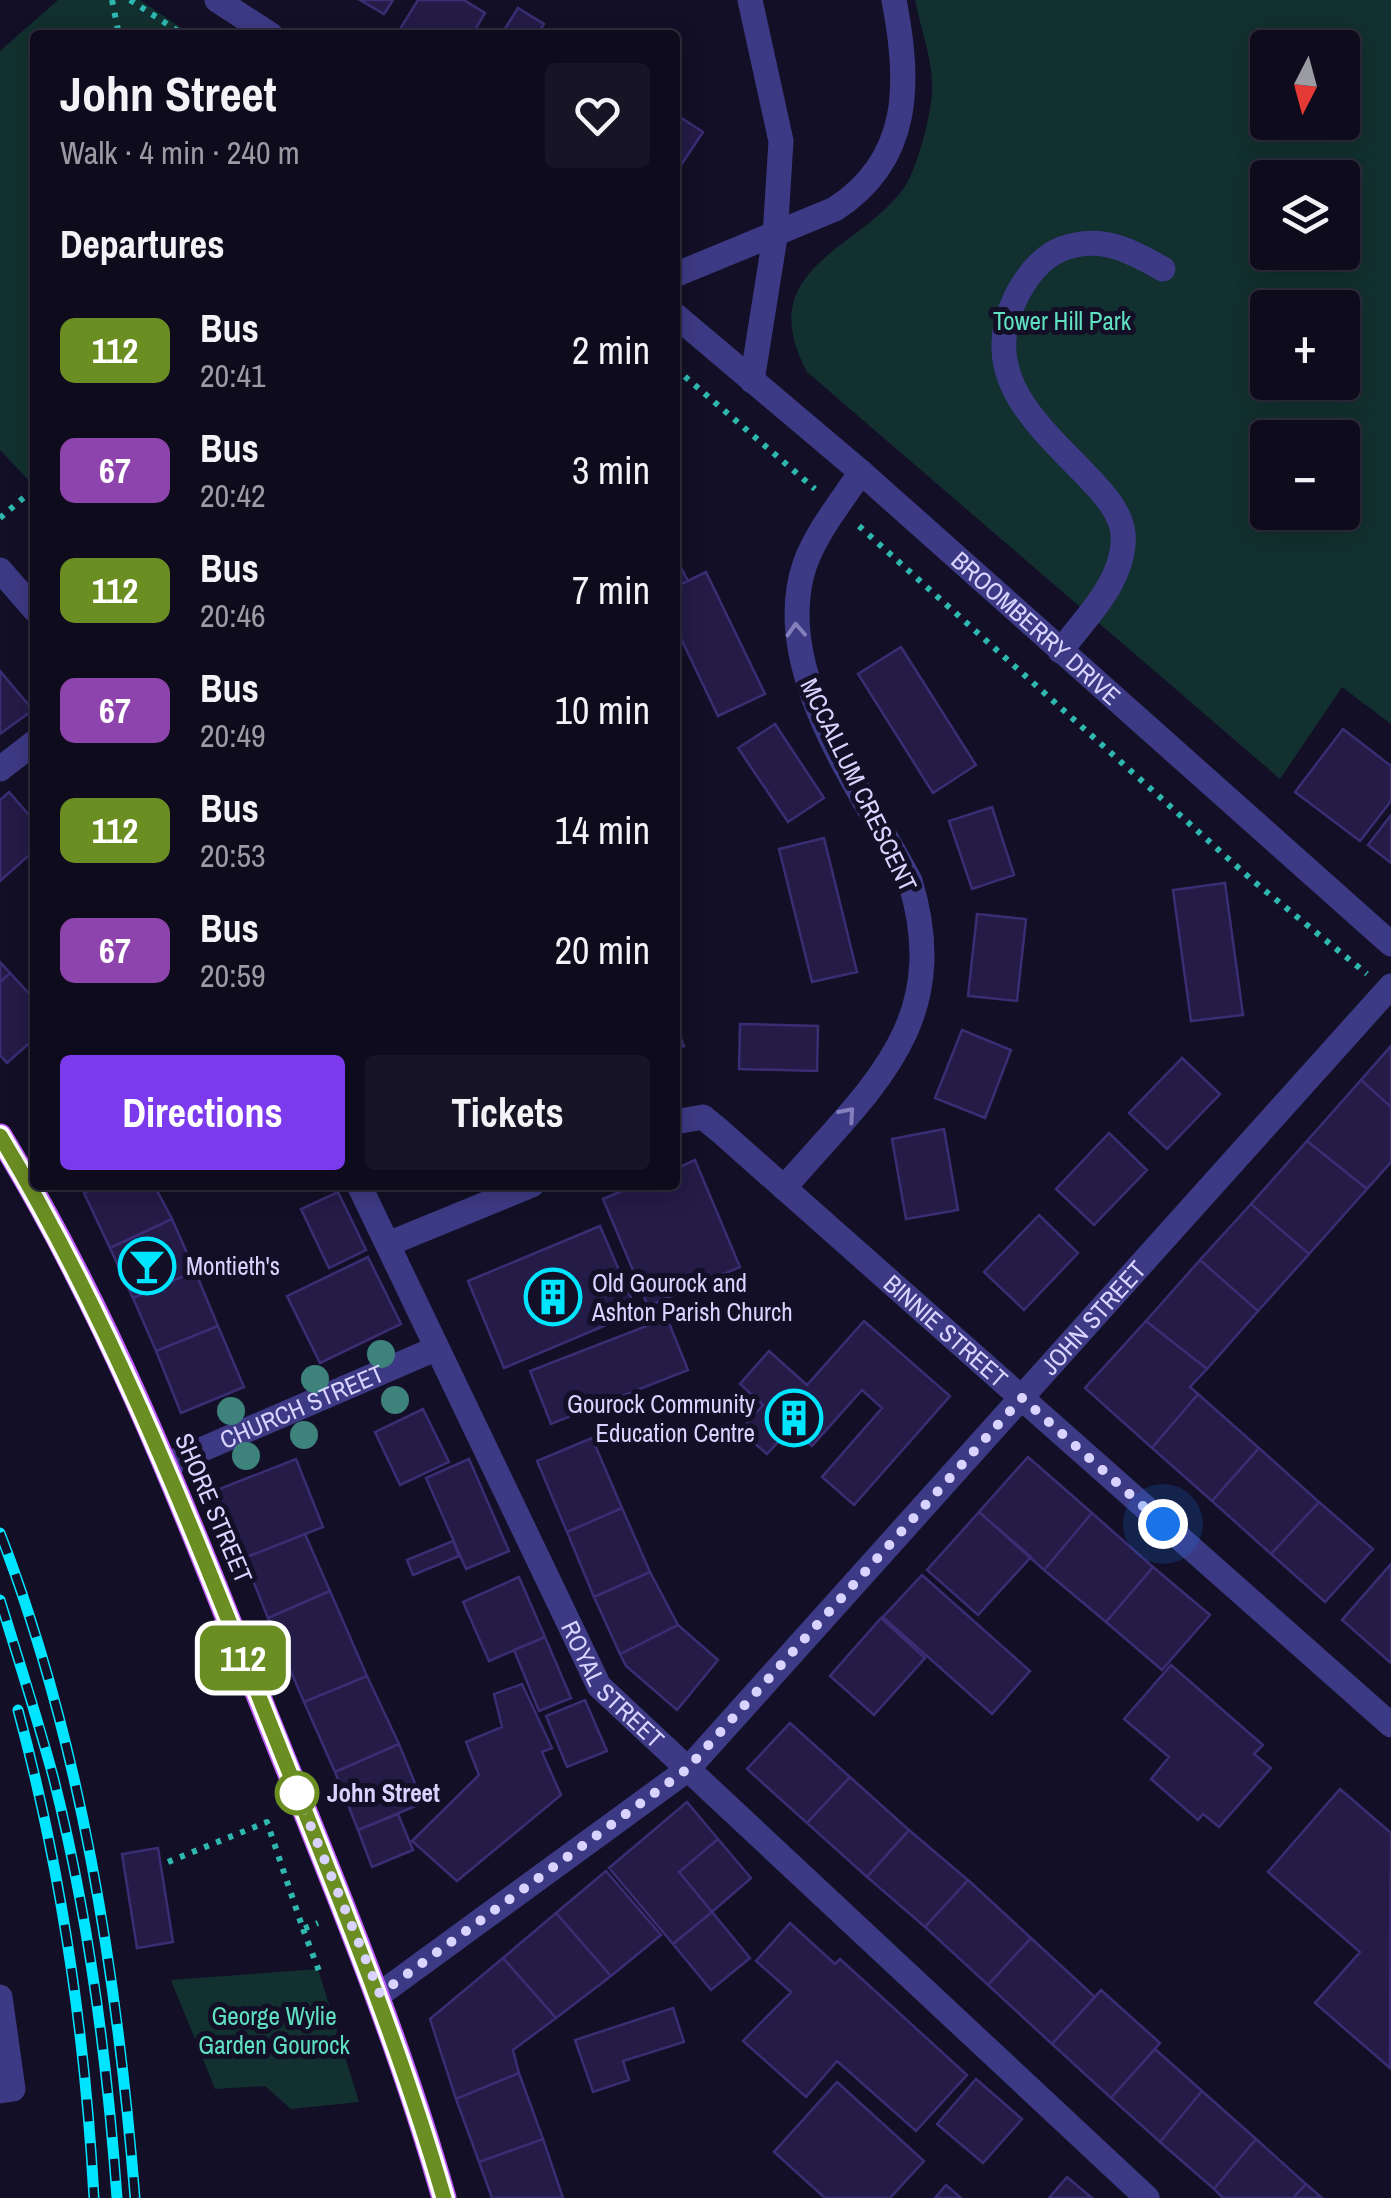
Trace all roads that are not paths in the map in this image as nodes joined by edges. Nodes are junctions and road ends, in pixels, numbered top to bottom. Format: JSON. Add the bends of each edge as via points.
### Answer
{"nodes":[{"id":1,"x":217,"y":0,"type":"edge"},
{"id":2,"x":750,"y":0,"type":"edge"},
{"id":3,"x":894,"y":0,"type":"edge"},
{"id":4,"x":262,"y":30,"type":"edge"},
{"id":5,"x":775,"y":237,"type":"junction"},
{"id":6,"x":1164,"y":269,"type":"dead end"},
{"id":7,"x":680,"y":273,"type":"edge"},
{"id":8,"x":680,"y":320,"type":"edge"},
{"id":9,"x":752,"y":380,"type":"junction"},
{"id":10,"x":861,"y":472,"type":"junction"},
{"id":11,"x":0,"y":570,"type":"edge"},
{"id":12,"x":30,"y":604,"type":"edge"},
{"id":13,"x":1060,"y":651,"type":"junction"},
{"id":14,"x":30,"y":746,"type":"edge"},
{"id":15,"x":0,"y":768,"type":"edge"},
{"id":16,"x":1391,"y":944,"type":"edge"},
{"id":17,"x":1389,"y":988,"type":"edge"},
{"id":18,"x":680,"y":1121,"type":"edge"},
{"id":19,"x":0,"y":1136,"type":"edge"},
{"id":20,"x":30,"y":1186,"type":"edge"},
{"id":21,"x":784,"y":1188,"type":"junction"},
{"id":22,"x":33,"y":1190,"type":"edge"},
{"id":23,"x":361,"y":1190,"type":"edge"},
{"id":24,"x":520,"y":1190,"type":"edge"},
{"id":25,"x":388,"y":1244,"type":"junction"},
{"id":26,"x":435,"y":1349,"type":"junction"},
{"id":27,"x":1022,"y":1398,"type":"junction"},
{"id":28,"x":166,"y":1466,"type":"junction"},
{"id":29,"x":1391,"y":1725,"type":"edge"},
{"id":30,"x":686,"y":1770,"type":"junction"},
{"id":31,"x":380,"y":1994,"type":"junction"},
{"id":32,"x":0,"y":1997,"type":"edge"},
{"id":33,"x":0,"y":2091,"type":"edge"},
{"id":34,"x":444,"y":2198,"type":"edge"},
{"id":35,"x":1147,"y":2198,"type":"edge"}],
"edges":[{"from":1,"to":4,"type":"street"},
{"from":2,"to":5,"type":"street","via":[[781,141]]},
{"from":3,"to":5,"type":"street","via":[[904,89],[891,152],[856,195]]},
{"from":5,"to":7,"type":"street"},
{"from":5,"to":9,"type":"street"},
{"from":6,"to":13,"type":"street","via":[[1128,249],[1090,241],[1058,249],[1035,266],[1007,320],[1001,344],[1011,385],[1104,494],[1123,534],[1115,574]]},
{"from":8,"to":9,"type":"street","name":"BROOMBERRY DRIVE"},
{"from":9,"to":10,"type":"street","name":"BROOMBERRY DRIVE"},
{"from":10,"to":13,"type":"street","name":"BROOMBERRY DRIVE"},
{"from":21,"to":10,"type":"street","name":"MCCALLUM CRESCENT","one_way":true,"via":[[891,1064],[907,1034],[922,975],[920,913],[910,881],[799,661],[796,598],[816,540]]},
{"from":11,"to":12,"type":"street"},
{"from":13,"to":16,"type":"street","name":"BROOMBERRY DRIVE"},
{"from":14,"to":15,"type":"street"},
{"from":17,"to":27,"type":"street","name":"JOHN STREET"},
{"from":18,"to":21,"type":"street","name":"BINNIE STREET","via":[[702,1117]]},
{"from":19,"to":20,"type":"main road","name":"SHORE STREET"},
{"from":21,"to":27,"type":"street","name":"BINNIE STREET"},
{"from":22,"to":28,"type":"main road","name":"SHORE STREET"},
{"from":23,"to":25,"type":"street","name":"ROYAL STREET"},
{"from":24,"to":25,"type":"street"},
{"from":25,"to":26,"type":"street","name":"ROYAL STREET"},
{"from":26,"to":28,"type":"street","name":"CHURCH STREET"},
{"from":26,"to":30,"type":"street","name":"ROYAL STREET","via":[[599,1686]]},
{"from":27,"to":29,"type":"street","name":"BINNIE STREET"},
{"from":27,"to":30,"type":"street","name":"JOHN STREET"},
{"from":28,"to":31,"type":"main road","name":"SHORE STREET"},
{"from":30,"to":31,"type":"street","name":"JOHN STREET"},
{"from":30,"to":35,"type":"street","name":"ROYAL STREET"},
{"from":31,"to":34,"type":"main road","name":"SHORE STREET"},
{"from":32,"to":33,"type":"street","via":[[12,2089]]}]}
